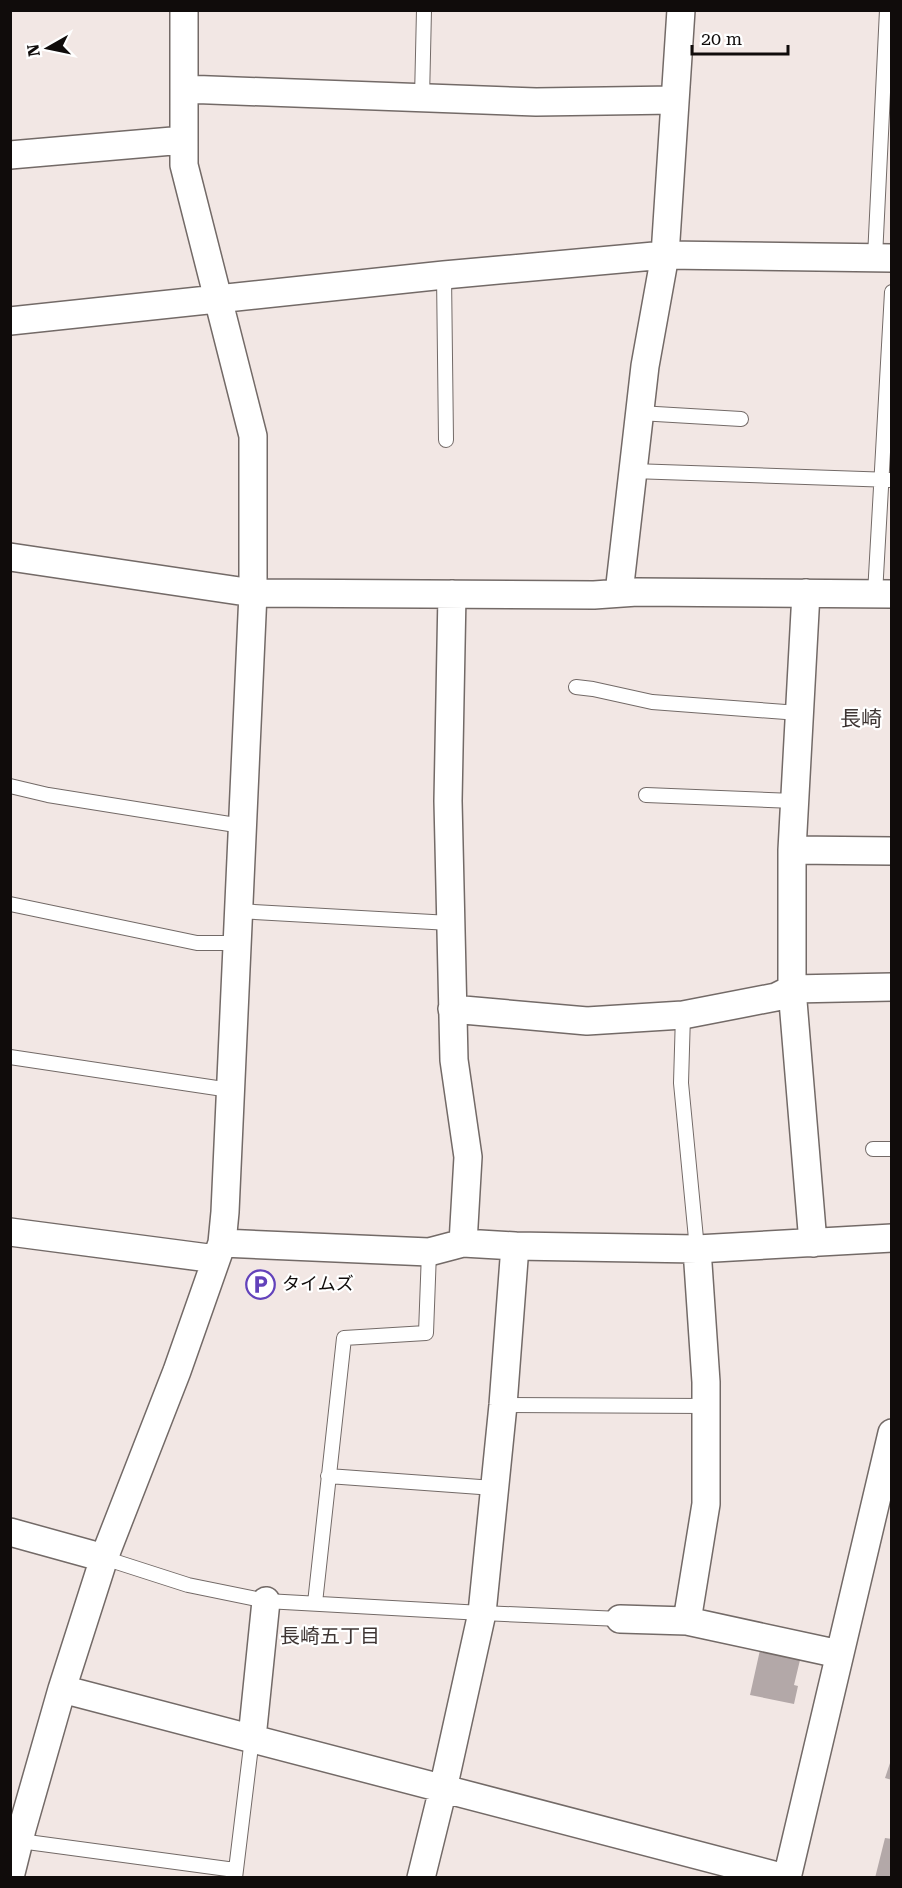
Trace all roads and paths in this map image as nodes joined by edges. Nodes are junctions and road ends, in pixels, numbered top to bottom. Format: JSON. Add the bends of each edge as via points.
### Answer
{"nodes":[{"id":1,"x":184,"y":10,"type":"edge"},
{"id":2,"x":424,"y":10,"type":"edge"},
{"id":3,"x":681,"y":10,"type":"edge"},
{"id":4,"x":887,"y":10,"type":"edge"},
{"id":5,"x":184,"y":89,"type":"junction"},
{"id":6,"x":422,"y":98,"type":"junction"},
{"id":7,"x":675,"y":100,"type":"junction"},
{"id":8,"x":184,"y":140,"type":"junction"},
{"id":9,"x":10,"y":155,"type":"edge"},
{"id":10,"x":665,"y":255,"type":"junction"},
{"id":11,"x":883,"y":258,"type":"edge"},
{"id":12,"x":444,"y":275,"type":"junction"},
{"id":13,"x":891,"y":292,"type":"edge"},
{"id":14,"x":218,"y":300,"type":"junction"},
{"id":15,"x":10,"y":321,"type":"edge"},
{"id":16,"x":639,"y":413,"type":"junction"},
{"id":17,"x":741,"y":419,"type":"dead end"},
{"id":18,"x":446,"y":440,"type":"dead end"},
{"id":19,"x":632,"y":471,"type":"junction"},
{"id":20,"x":886,"y":480,"type":"edge"},
{"id":21,"x":10,"y":557,"type":"edge"},
{"id":22,"x":253,"y":593,"type":"junction"},
{"id":23,"x":619,"y":593,"type":"junction"},
{"id":24,"x":806,"y":593,"type":"junction"},
{"id":25,"x":452,"y":594,"type":"junction"},
{"id":26,"x":883,"y":594,"type":"edge"},
{"id":27,"x":576,"y":687,"type":"dead end"},
{"id":28,"x":799,"y":713,"type":"junction"},
{"id":29,"x":10,"y":786,"type":"edge"},
{"id":30,"x":646,"y":795,"type":"dead end"},
{"id":31,"x":794,"y":801,"type":"junction"},
{"id":32,"x":242,"y":826,"type":"junction"},
{"id":33,"x":792,"y":850,"type":"junction"},
{"id":34,"x":891,"y":850,"type":"edge"},
{"id":35,"x":10,"y":904,"type":"edge"},
{"id":36,"x":238,"y":911,"type":"junction"},
{"id":37,"x":450,"y":923,"type":"junction"},
{"id":38,"x":236,"y":943,"type":"junction"},
{"id":39,"x":891,"y":987,"type":"edge"},
{"id":40,"x":792,"y":989,"type":"junction"},
{"id":41,"x":452,"y":1009,"type":"junction"},
{"id":42,"x":683,"y":1015,"type":"junction"},
{"id":43,"x":10,"y":1056,"type":"edge"},
{"id":44,"x":230,"y":1090,"type":"junction"},
{"id":45,"x":873,"y":1149,"type":"dead end"},
{"id":46,"x":891,"y":1149,"type":"edge"},
{"id":47,"x":10,"y":1232,"type":"edge"},
{"id":48,"x":891,"y":1239,"type":"edge"},
{"id":49,"x":463,"y":1243,"type":"junction"},
{"id":50,"x":813,"y":1243,"type":"junction"},
{"id":51,"x":515,"y":1246,"type":"junction"},
{"id":52,"x":697,"y":1249,"type":"junction"},
{"id":53,"x":219,"y":1251,"type":"junction"},
{"id":54,"x":429,"y":1252,"type":"junction"},
{"id":55,"x":503,"y":1405,"type":"junction"},
{"id":56,"x":706,"y":1406,"type":"junction"},
{"id":57,"x":891,"y":1433,"type":"edge"},
{"id":58,"x":328,"y":1476,"type":"junction"},
{"id":59,"x":494,"y":1488,"type":"junction"},
{"id":60,"x":10,"y":1532,"type":"edge"},
{"id":61,"x":104,"y":1558,"type":"junction"},
{"id":62,"x":266,"y":1601,"type":"junction"},
{"id":63,"x":315,"y":1603,"type":"junction"},
{"id":64,"x":482,"y":1613,"type":"junction"},
{"id":65,"x":620,"y":1619,"type":"joint"},
{"id":66,"x":687,"y":1621,"type":"junction"},
{"id":67,"x":839,"y":1654,"type":"junction"},
{"id":68,"x":62,"y":1689,"type":"junction"},
{"id":69,"x":252,"y":1738,"type":"junction"},
{"id":70,"x":443,"y":1788,"type":"junction"},
{"id":71,"x":18,"y":1832,"type":"edge"},
{"id":72,"x":235,"y":1874,"type":"edge"},
{"id":73,"x":10,"y":1877,"type":"edge"},
{"id":74,"x":784,"y":1877,"type":"edge"},
{"id":75,"x":421,"y":1878,"type":"edge"}],
"edges":[{"from":1,"to":5,"type":"street"},
{"from":2,"to":6,"type":"lane"},
{"from":3,"to":7,"type":"street"},
{"from":4,"to":11,"type":"lane"},
{"from":5,"to":6,"type":"street"},
{"from":5,"to":8,"type":"street"},
{"from":6,"to":7,"type":"street","via":[[536,102]]},
{"from":7,"to":10,"type":"street"},
{"from":8,"to":9,"type":"street"},
{"from":8,"to":14,"type":"street","via":[[184,165]]},
{"from":10,"to":11,"type":"street"},
{"from":10,"to":12,"type":"street"},
{"from":10,"to":16,"type":"street"},
{"from":12,"to":14,"type":"street"},
{"from":12,"to":18,"type":"lane"},
{"from":13,"to":20,"type":"lane"},
{"from":14,"to":15,"type":"street"},
{"from":14,"to":22,"type":"street","via":[[253,436]]},
{"from":16,"to":17,"type":"lane"},
{"from":16,"to":19,"type":"street"},
{"from":19,"to":20,"type":"lane"},
{"from":19,"to":23,"type":"street"},
{"from":20,"to":26,"type":"lane"},
{"from":21,"to":22,"type":"street"},
{"from":22,"to":25,"type":"street"},
{"from":22,"to":32,"type":"street"},
{"from":23,"to":24,"type":"street"},
{"from":23,"to":25,"type":"street"},
{"from":24,"to":26,"type":"street"},
{"from":24,"to":28,"type":"street"},
{"from":25,"to":37,"type":"street"},
{"from":27,"to":28,"type":"lane","via":[[652,702]]},
{"from":28,"to":31,"type":"street"},
{"from":29,"to":32,"type":"lane"},
{"from":30,"to":31,"type":"lane"},
{"from":31,"to":33,"type":"street"},
{"from":32,"to":36,"type":"street"},
{"from":33,"to":34,"type":"street"},
{"from":33,"to":40,"type":"street"},
{"from":35,"to":38,"type":"lane","via":[[197,943]]},
{"from":36,"to":37,"type":"lane"},
{"from":36,"to":38,"type":"street"},
{"from":37,"to":41,"type":"street"},
{"from":38,"to":44,"type":"street"},
{"from":39,"to":40,"type":"street"},
{"from":40,"to":42,"type":"street","via":[[776,997]]},
{"from":40,"to":50,"type":"street"},
{"from":41,"to":42,"type":"street","via":[[587,1021]]},
{"from":41,"to":49,"type":"street","via":[[454,1060],[468,1157]]},
{"from":42,"to":52,"type":"lane","via":[[681,1083]]},
{"from":43,"to":44,"type":"lane"},
{"from":44,"to":53,"type":"street","via":[[225,1212]]},
{"from":45,"to":46,"type":"lane"},
{"from":47,"to":53,"type":"street"},
{"from":48,"to":50,"type":"street"},
{"from":49,"to":51,"type":"street"},
{"from":49,"to":54,"type":"street"},
{"from":50,"to":52,"type":"street"},
{"from":51,"to":52,"type":"street"},
{"from":51,"to":55,"type":"street"},
{"from":52,"to":56,"type":"street"},
{"from":53,"to":54,"type":"street"},
{"from":53,"to":61,"type":"street"},
{"from":54,"to":58,"type":"lane","via":[[426,1333],[344,1338]]},
{"from":55,"to":56,"type":"lane"},
{"from":55,"to":59,"type":"street"},
{"from":56,"to":66,"type":"street","via":[[706,1504]]},
{"from":57,"to":67,"type":"street"},
{"from":58,"to":59,"type":"lane"},
{"from":58,"to":63,"type":"lane"},
{"from":59,"to":64,"type":"street"},
{"from":60,"to":61,"type":"street"},
{"from":61,"to":62,"type":"lane","via":[[188,1585]]},
{"from":61,"to":68,"type":"street"},
{"from":62,"to":63,"type":"lane"},
{"from":62,"to":69,"type":"street"},
{"from":63,"to":64,"type":"lane"},
{"from":64,"to":65,"type":"lane"},
{"from":64,"to":70,"type":"street"},
{"from":65,"to":66,"type":"street"},
{"from":66,"to":67,"type":"street"},
{"from":67,"to":74,"type":"street"},
{"from":68,"to":69,"type":"street"},
{"from":68,"to":71,"type":"street"},
{"from":69,"to":70,"type":"street"},
{"from":69,"to":72,"type":"lane"},
{"from":70,"to":74,"type":"street"},
{"from":70,"to":75,"type":"street"},
{"from":71,"to":72,"type":"lane"},
{"from":71,"to":73,"type":"street"}]}
